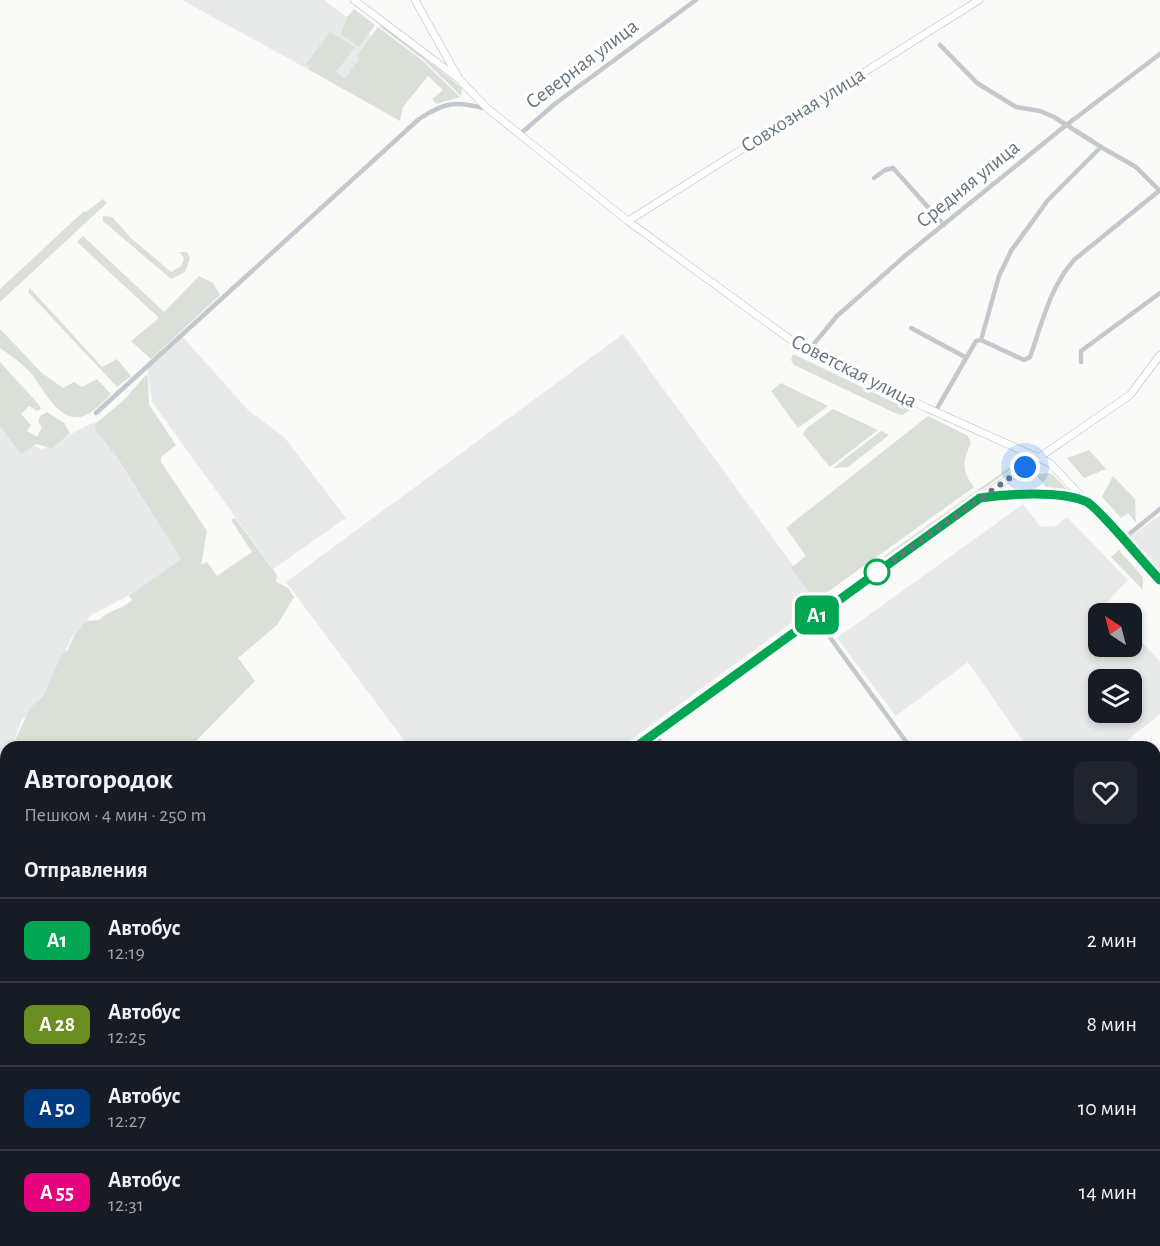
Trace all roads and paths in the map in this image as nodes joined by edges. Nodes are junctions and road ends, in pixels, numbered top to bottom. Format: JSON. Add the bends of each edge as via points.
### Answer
{"nodes":[{"id":1,"x":354,"y":0,"type":"edge"},
{"id":2,"x":415,"y":0,"type":"edge"},
{"id":3,"x":696,"y":0,"type":"edge"},
{"id":4,"x":980,"y":0,"type":"edge"},
{"id":5,"x":940,"y":45,"type":"dead end"},
{"id":6,"x":1160,"y":54,"type":"edge"},
{"id":7,"x":459,"y":79,"type":"junction"},
{"id":8,"x":488,"y":110,"type":"junction"},
{"id":9,"x":1065,"y":126,"type":"junction"},
{"id":10,"x":519,"y":135,"type":"junction"},
{"id":11,"x":1101,"y":147,"type":"junction"},
{"id":12,"x":874,"y":178,"type":"dead end"},
{"id":13,"x":1160,"y":190,"type":"edge"},
{"id":14,"x":628,"y":221,"type":"junction"},
{"id":15,"x":944,"y":225,"type":"junction"},
{"id":16,"x":1160,"y":293,"type":"edge"},
{"id":17,"x":911,"y":328,"type":"dead end"},
{"id":18,"x":981,"y":340,"type":"junction"},
{"id":19,"x":808,"y":351,"type":"junction"},
{"id":20,"x":1160,"y":355,"type":"edge"},
{"id":21,"x":965,"y":357,"type":"junction"},
{"id":22,"x":1081,"y":362,"type":"dead end"},
{"id":23,"x":935,"y":412,"type":"junction"},
{"id":24,"x":96,"y":413,"type":"dead end"},
{"id":25,"x":1040,"y":458,"type":"junction"},
{"id":26,"x":980,"y":498,"type":"junction"},
{"id":27,"x":1089,"y":503,"type":"junction"},
{"id":28,"x":1160,"y":509,"type":"edge"},
{"id":29,"x":1122,"y":540,"type":"junction"},
{"id":30,"x":1160,"y":580,"type":"edge"},
{"id":31,"x":815,"y":617,"type":"junction"},
{"id":32,"x":654,"y":734,"type":"junction"},
{"id":33,"x":644,"y":741,"type":"edge"},
{"id":34,"x":659,"y":741,"type":"edge"},
{"id":35,"x":906,"y":741,"type":"edge"}],
"edges":[{"from":1,"to":7,"type":"main road"},
{"from":2,"to":7,"type":"main road"},
{"from":3,"to":10,"type":"street","name":"Северная улица","via":[[556,103]]},
{"from":4,"to":14,"type":"main road","name":"Совхозная улица"},
{"from":5,"to":9,"type":"street","via":[[977,83],[1016,107],[1040,111]]},
{"from":6,"to":9,"type":"street","name":"Средняя улица"},
{"from":7,"to":8,"type":"main road","name":"Советская улица"},
{"from":8,"to":10,"type":"main road","name":"Советская улица"},
{"from":8,"to":24,"type":"street","via":[[464,103],[449,104],[419,119]]},
{"from":9,"to":11,"type":"street"},
{"from":9,"to":15,"type":"street","name":"Средняя улица"},
{"from":10,"to":14,"type":"main road","name":"Советская улица"},
{"from":11,"to":13,"type":"street","via":[[1136,167]]},
{"from":11,"to":18,"type":"street","via":[[1048,200],[1011,251],[999,276]]},
{"from":12,"to":15,"type":"street","via":[[893,168]]},
{"from":13,"to":18,"type":"street","via":[[1064,271],[1027,359]]},
{"from":14,"to":19,"type":"main road","name":"Советская улица"},
{"from":15,"to":19,"type":"street","name":"Средняя улица","via":[[837,316]]},
{"from":16,"to":22,"type":"street","via":[[1081,351]]},
{"from":17,"to":21,"type":"street"},
{"from":18,"to":21,"type":"street","via":[[972,344]]},
{"from":19,"to":23,"type":"main road","name":"Советская улица"},
{"from":20,"to":25,"type":"main road","via":[[1130,394]]},
{"from":21,"to":23,"type":"street"},
{"from":23,"to":25,"type":"main road","name":"Советская улица"},
{"from":25,"to":26,"type":"main road"},
{"from":25,"to":27,"type":"main road","name":"Советская улица","via":[[1056,467]]},
{"from":26,"to":27,"type":"main road","via":[[1067,497]]},
{"from":26,"to":31,"type":"main road"},
{"from":27,"to":29,"type":"main road","name":"Советская улица"},
{"from":28,"to":29,"type":"street"},
{"from":29,"to":30,"type":"main road","name":"Советская улица"},
{"from":31,"to":32,"type":"main road"},
{"from":31,"to":35,"type":"street"},
{"from":32,"to":33,"type":"main road"},
{"from":32,"to":34,"type":"street"}]}
